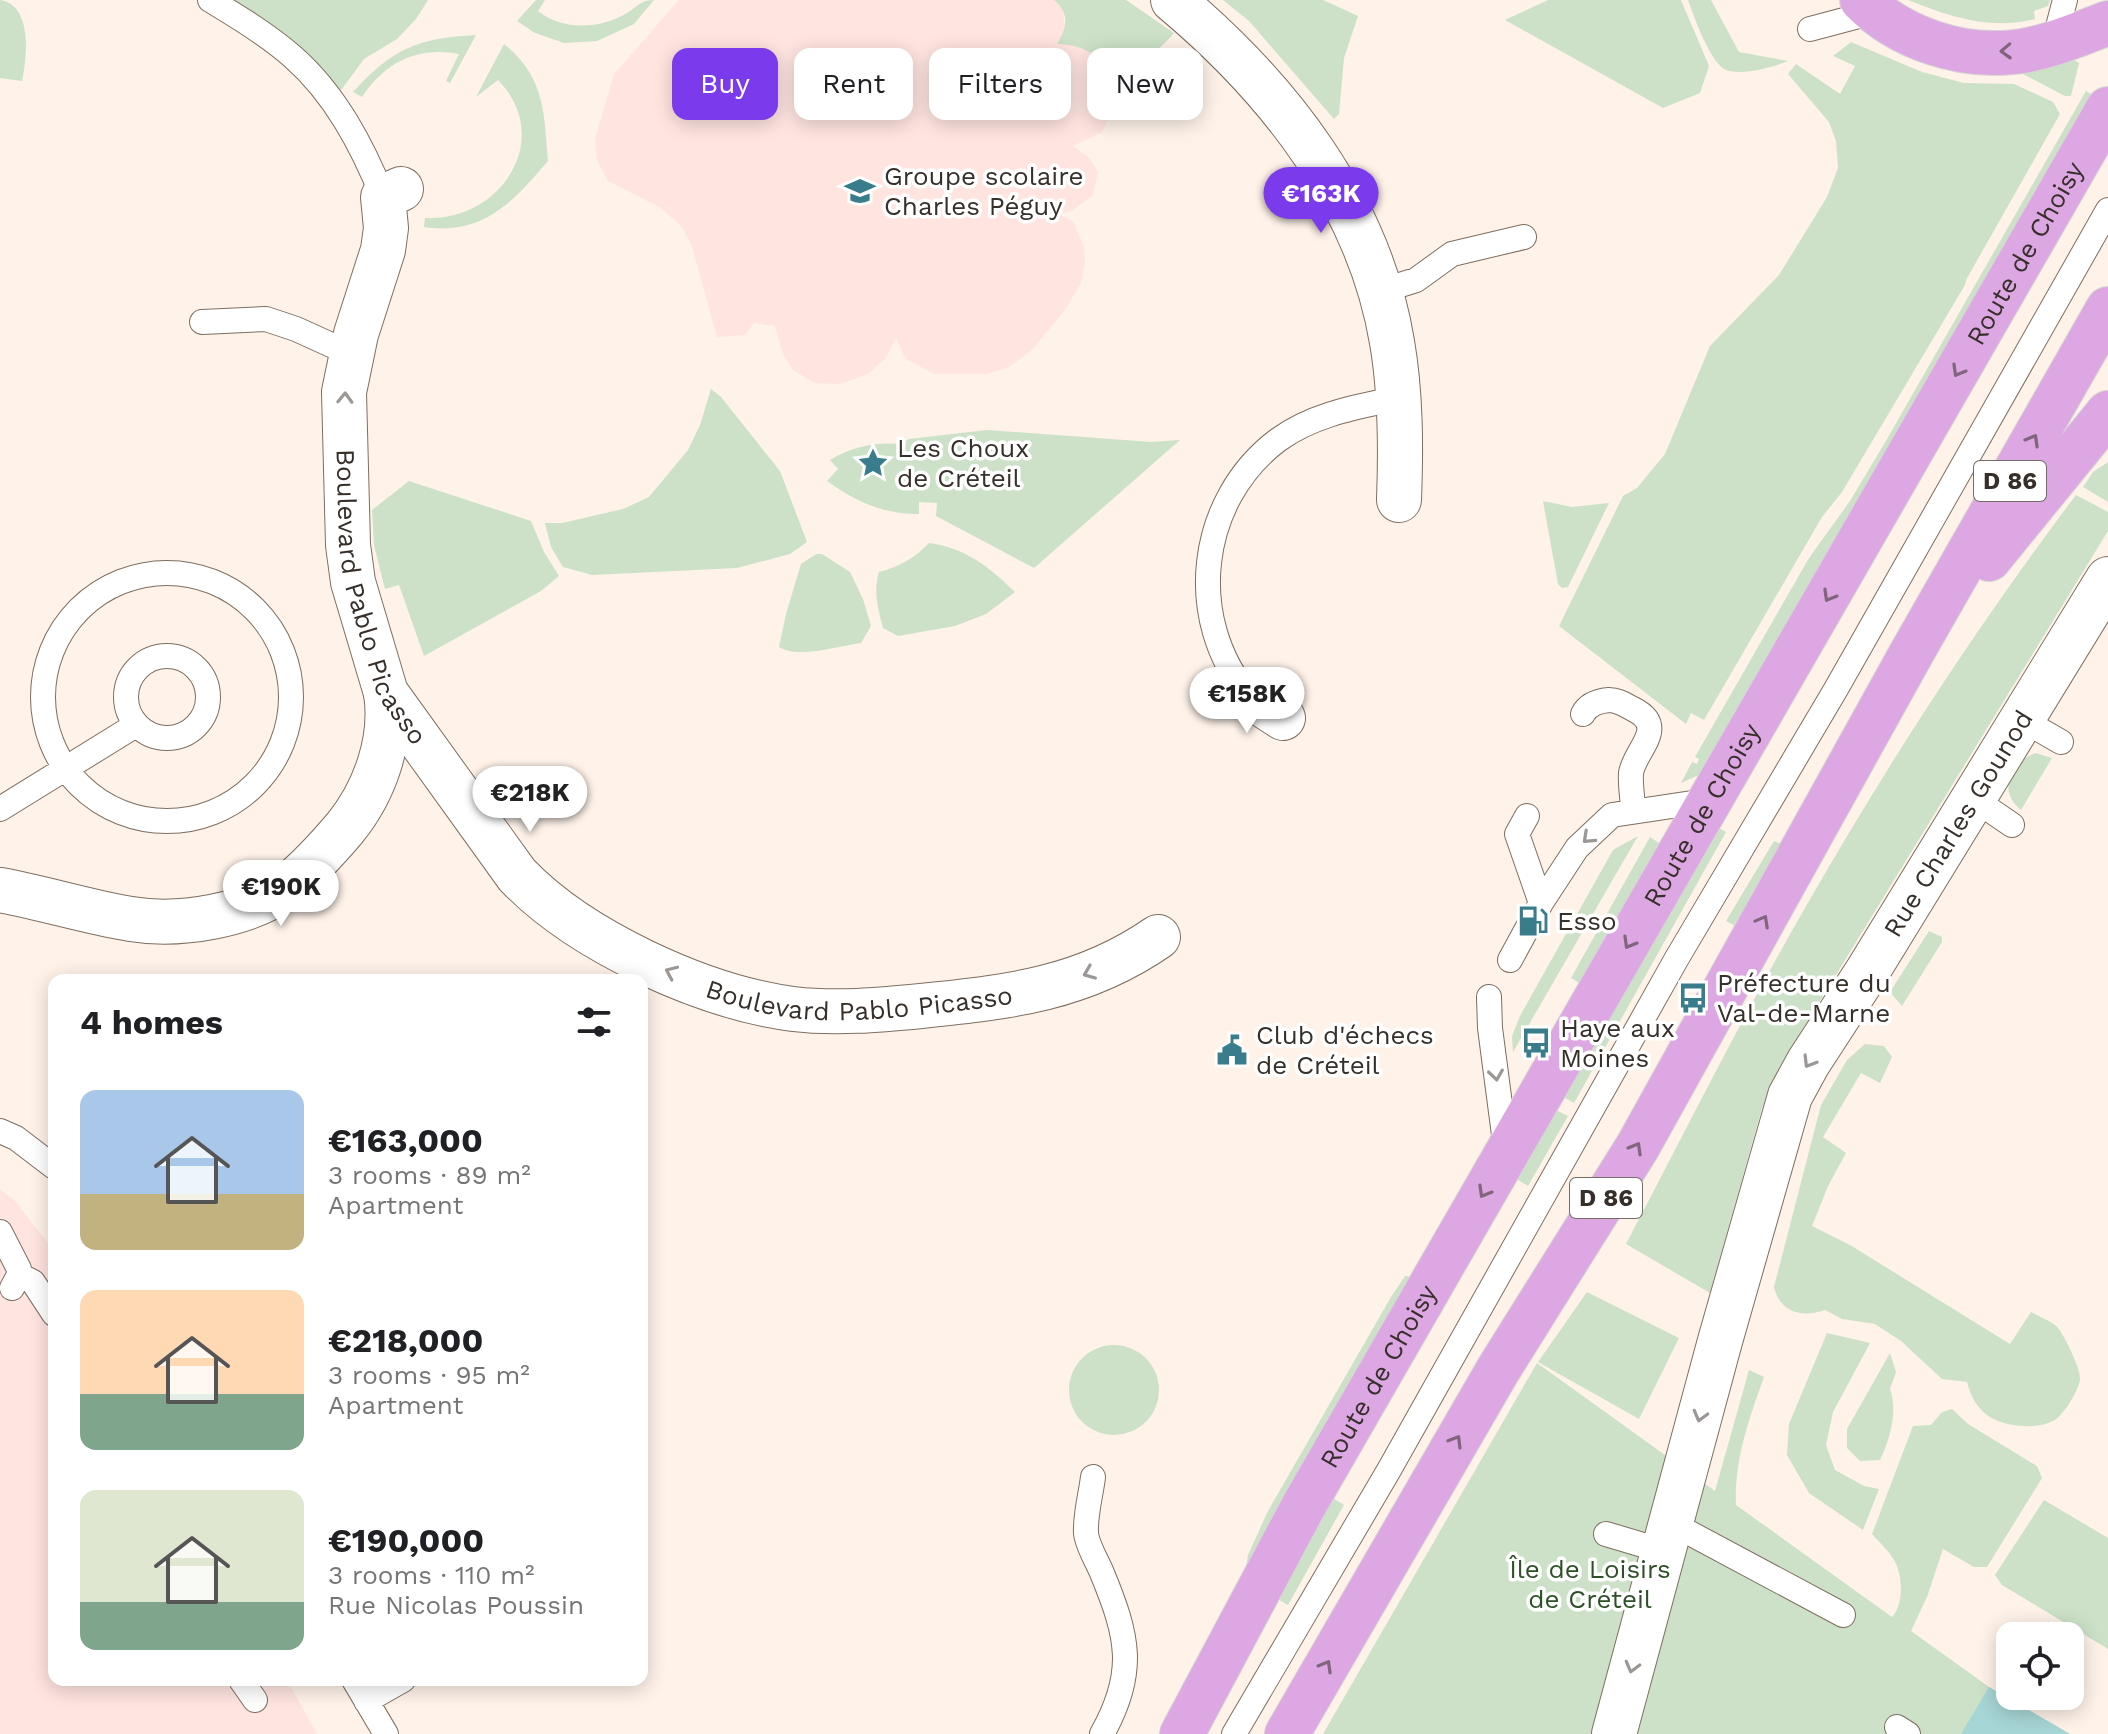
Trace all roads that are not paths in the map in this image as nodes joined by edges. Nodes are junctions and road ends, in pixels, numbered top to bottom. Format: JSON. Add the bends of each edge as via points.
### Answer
{"nodes":[{"id":1,"x":210,"y":0,"type":"edge"},
{"id":2,"x":1173,"y":0,"type":"edge"},
{"id":3,"x":2065,"y":0,"type":"edge"},
{"id":4,"x":1868,"y":6,"type":"edge"},
{"id":5,"x":2108,"y":23,"type":"edge"},
{"id":6,"x":1810,"y":29,"type":"dead end"},
{"id":7,"x":2054,"y":42,"type":"junction"},
{"id":8,"x":2108,"y":109,"type":"edge"},
{"id":9,"x":392,"y":193,"type":"joint"},
{"id":10,"x":2108,"y":210,"type":"edge"},
{"id":11,"x":1524,"y":237,"type":"dead end"},
{"id":12,"x":1381,"y":291,"type":"junction"},
{"id":13,"x":2108,"y":309,"type":"edge"},
{"id":14,"x":202,"y":322,"type":"dead end"},
{"id":15,"x":351,"y":354,"type":"junction"},
{"id":16,"x":1399,"y":398,"type":"junction"},
{"id":17,"x":2108,"y":413,"type":"edge"},
{"id":18,"x":1399,"y":500,"type":"dead end"},
{"id":19,"x":2108,"y":579,"type":"edge"},
{"id":20,"x":1911,"y":654,"type":"junction"},
{"id":21,"x":386,"y":693,"type":"junction"},
{"id":22,"x":1266,"y":707,"type":"dead end"},
{"id":23,"x":1583,"y":714,"type":"dead end"},
{"id":24,"x":2021,"y":719,"type":"junction"},
{"id":25,"x":136,"y":725,"type":"dead end"},
{"id":26,"x":2061,"y":742,"type":"dead end"},
{"id":27,"x":65,"y":767,"type":"junction"},
{"id":28,"x":1974,"y":799,"type":"junction"},
{"id":29,"x":1712,"y":800,"type":"junction"},
{"id":30,"x":0,"y":809,"type":"edge"},
{"id":31,"x":1633,"y":811,"type":"junction"},
{"id":32,"x":1527,"y":816,"type":"dead end"},
{"id":33,"x":2012,"y":825,"type":"dead end"},
{"id":34,"x":0,"y":890,"type":"edge"},
{"id":35,"x":1541,"y":903,"type":"junction"},
{"id":36,"x":1158,"y":937,"type":"dead end"},
{"id":37,"x":1510,"y":960,"type":"dead end"},
{"id":38,"x":1489,"y":997,"type":"dead end"},
{"id":39,"x":0,"y":1131,"type":"edge"},
{"id":40,"x":1507,"y":1154,"type":"junction"},
{"id":41,"x":48,"y":1162,"type":"edge"},
{"id":42,"x":0,"y":1232,"type":"edge"},
{"id":43,"x":48,"y":1305,"type":"edge"},
{"id":44,"x":1093,"y":1477,"type":"dead end"},
{"id":45,"x":1606,"y":1534,"type":"dead end"},
{"id":46,"x":1667,"y":1537,"type":"junction"},
{"id":47,"x":1843,"y":1615,"type":"dead end"},
{"id":48,"x":360,"y":1690,"type":"edge"},
{"id":49,"x":386,"y":1734,"type":"edge"},
{"id":50,"x":1102,"y":1734,"type":"edge"},
{"id":51,"x":1182,"y":1734,"type":"edge"},
{"id":52,"x":1234,"y":1734,"type":"edge"},
{"id":53,"x":1287,"y":1734,"type":"edge"},
{"id":54,"x":1614,"y":1734,"type":"edge"}],
"edges":[{"from":1,"to":9,"type":"lane","via":[[294,57],[335,105]]},
{"from":2,"to":12,"type":"street","via":[[1239,60],[1296,125],[1348,212]]},
{"from":3,"to":7,"type":"lane"},
{"from":4,"to":6,"type":"lane"},
{"from":7,"to":4,"type":"main road","one_way":true,"via":[[2014,52],[1927,43]]},
{"from":5,"to":7,"type":"main road"},
{"from":8,"to":29,"type":"main road","name":"Route de Choisy","one_way":true},
{"from":9,"to":15,"type":"street","name":"Boulevard Pablo Picasso","via":[[383,250]]},
{"from":10,"to":52,"type":"lane","name":"Route de Choisy"},
{"from":11,"to":12,"type":"lane","via":[[1452,254],[1416,280]]},
{"from":12,"to":16,"type":"street"},
{"from":20,"to":13,"type":"main road","number":"D 86","one_way":true},
{"from":14,"to":15,"type":"lane","via":[[266,319]]},
{"from":21,"to":15,"type":"street","name":"Boulevard Pablo Picasso","one_way":true,"via":[[353,582],[348,545],[344,392]]},
{"from":16,"to":18,"type":"street"},
{"from":16,"to":22,"type":"lane","via":[[1343,410],[1279,440],[1251,464],[1216,525],[1208,560],[1213,630],[1227,663]]},
{"from":17,"to":20,"type":"main road"},
{"from":19,"to":24,"type":"street","name":"Rue Charles Gounod"},
{"from":53,"to":20,"type":"main road","number":"D 86","one_way":true,"via":[[1490,1382],[1632,1157]]},
{"from":21,"to":34,"type":"street","via":[[389,731],[368,794],[329,847],[288,886],[248,907],[208,918],[132,919]]},
{"from":36,"to":21,"type":"street","name":"Boulevard Pablo Picasso","one_way":true,"via":[[1131,956],[1053,987],[1003,998],[875,1010],[794,1009],[720,993],[623,950],[539,898]]},
{"from":23,"to":31,"type":"lane","via":[[1587,706],[1614,700],[1646,718],[1649,735],[1631,771]]},
{"from":24,"to":26,"type":"lane"},
{"from":24,"to":28,"type":"street","name":"Rue Charles Gounod"},
{"from":25,"to":27,"type":"lane"},
{"from":27,"to":27,"type":"lane","via":[[45,722],[46,667],[72,617],[92,599],[142,575],[170,573],[224,587],[266,622],[289,672],[288,728],[263,777],[243,796],[192,819],[137,818],[87,792]]},
{"from":27,"to":30,"type":"lane"},
{"from":28,"to":33,"type":"lane"},
{"from":28,"to":46,"type":"street","name":"Rue Charles Gounod","one_way":true,"via":[[1790,1096]]},
{"from":29,"to":31,"type":"lane"},
{"from":29,"to":40,"type":"main road","name":"Route de Choisy","one_way":true},
{"from":31,"to":35,"type":"lane","one_way":true,"via":[[1612,815],[1577,848]]},
{"from":32,"to":35,"type":"lane","via":[[1517,834]]},
{"from":35,"to":37,"type":"lane"},
{"from":38,"to":40,"type":"lane","one_way":true},
{"from":39,"to":41,"type":"lane"},
{"from":40,"to":51,"type":"main road","name":"Route de Choisy","one_way":true,"via":[[1303,1507]]},
{"from":42,"to":43,"type":"lane","via":[[16,1262],[16,1282],[33,1282]]},
{"from":44,"to":50,"type":"lane","via":[[1086,1534],[1119,1614],[1126,1657],[1126,1673]]},
{"from":45,"to":46,"type":"lane"},
{"from":46,"to":47,"type":"lane"},
{"from":46,"to":54,"type":"street","name":"Rue Charles Gounod","one_way":true},
{"from":48,"to":49,"type":"lane"}]}
